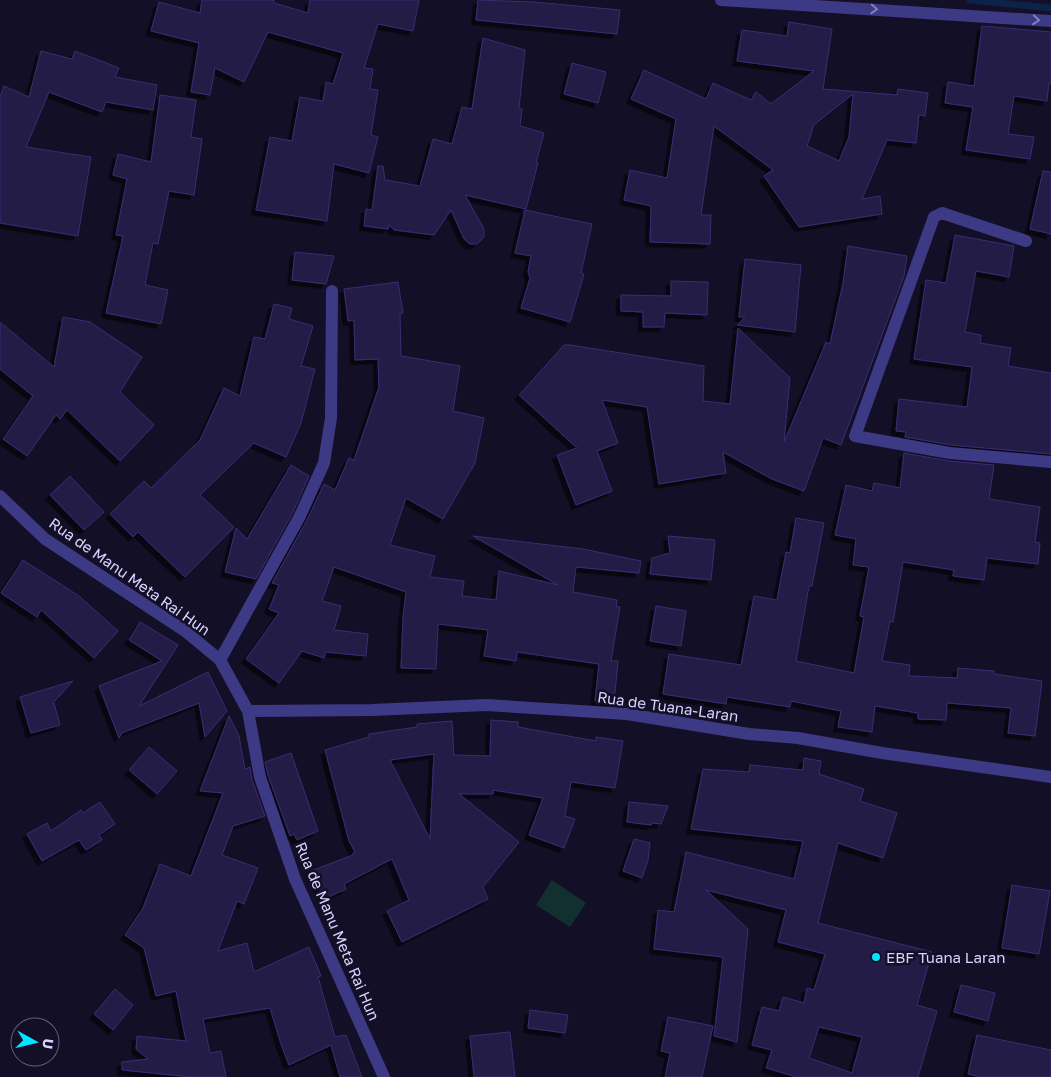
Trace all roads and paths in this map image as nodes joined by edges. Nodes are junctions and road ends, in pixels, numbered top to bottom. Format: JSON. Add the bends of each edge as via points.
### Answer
{"nodes":[{"id":1,"x":721,"y":0,"type":"edge"},
{"id":2,"x":1051,"y":21,"type":"edge"},
{"id":3,"x":1026,"y":240,"type":"dead end"},
{"id":4,"x":332,"y":291,"type":"dead end"},
{"id":5,"x":1051,"y":462,"type":"edge"},
{"id":6,"x":0,"y":496,"type":"edge"},
{"id":7,"x":220,"y":660,"type":"junction"},
{"id":8,"x":248,"y":711,"type":"junction"},
{"id":9,"x":1051,"y":777,"type":"edge"},
{"id":10,"x":384,"y":1077,"type":"edge"}],
"edges":[{"from":1,"to":2,"type":"street","one_way":true},
{"from":3,"to":5,"type":"street","via":[[942,213],[934,218],[855,436],[950,453]]},
{"from":4,"to":7,"type":"street","via":[[331,418],[324,463],[300,516]]},
{"from":6,"to":7,"type":"street","name":"Rua de Manu Meta Rai Hun","via":[[45,539],[185,631]]},
{"from":7,"to":8,"type":"street","name":"Rua de Manu Meta Rai Hun"},
{"from":8,"to":9,"type":"street","name":"Rua de Tuana-Laran","via":[[486,705],[627,714]]},
{"from":8,"to":10,"type":"street","name":"Rua de Manu Meta Rai Hun","via":[[260,777],[294,879]]}]}
